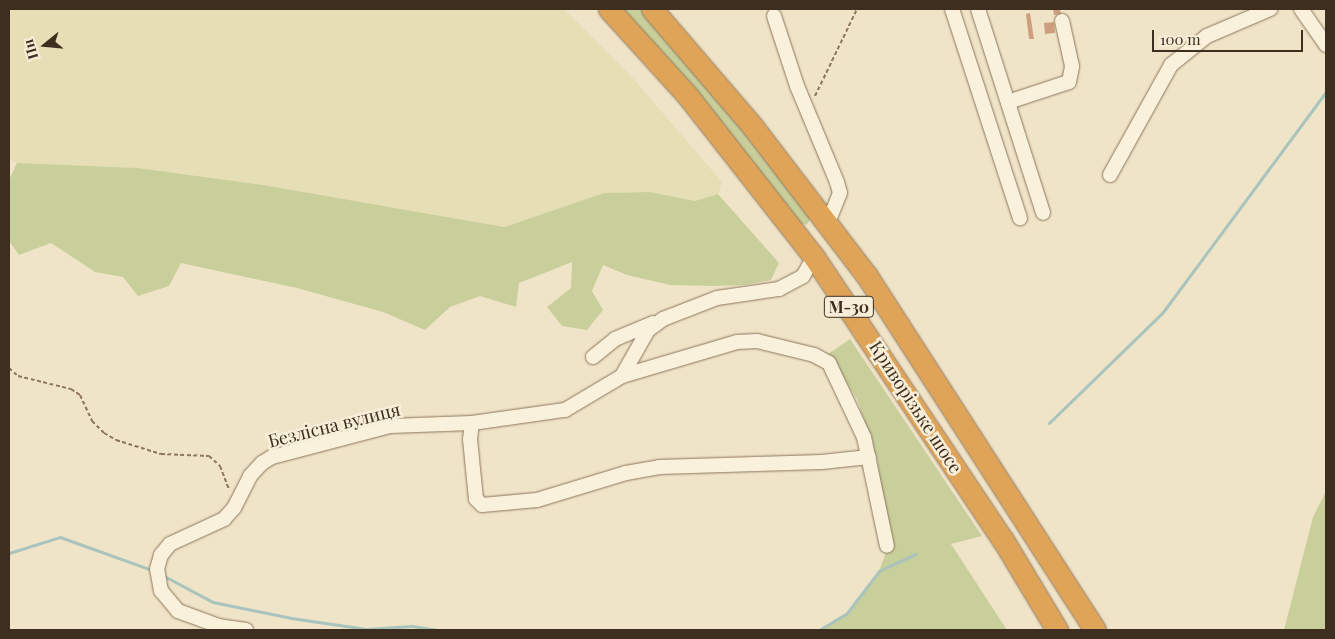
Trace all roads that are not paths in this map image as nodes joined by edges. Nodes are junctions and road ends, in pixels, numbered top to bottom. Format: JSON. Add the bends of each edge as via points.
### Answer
{"nodes":[{"id":1,"x":608,"y":9,"type":"edge"},
{"id":2,"x":652,"y":9,"type":"edge"},
{"id":3,"x":952,"y":9,"type":"edge"},
{"id":4,"x":978,"y":9,"type":"edge"},
{"id":5,"x":1270,"y":9,"type":"edge"},
{"id":6,"x":1301,"y":9,"type":"edge"},
{"id":7,"x":774,"y":16,"type":"dead end"},
{"id":8,"x":1062,"y":20,"type":"dead end"},
{"id":9,"x":1326,"y":45,"type":"edge"},
{"id":10,"x":1008,"y":102,"type":"junction"},
{"id":11,"x":1110,"y":175,"type":"dead end"},
{"id":12,"x":1043,"y":213,"type":"dead end"},
{"id":13,"x":1020,"y":218,"type":"dead end"},
{"id":14,"x":828,"y":223,"type":"junction"},
{"id":15,"x":814,"y":257,"type":"junction"},
{"id":16,"x":663,"y":319,"type":"junction"},
{"id":17,"x":593,"y":357,"type":"dead end"},
{"id":18,"x":622,"y":376,"type":"junction"},
{"id":19,"x":472,"y":423,"type":"junction"},
{"id":20,"x":868,"y":457,"type":"junction"},
{"id":21,"x":887,"y":546,"type":"dead end"},
{"id":22,"x":246,"y":630,"type":"edge"},
{"id":23,"x":1057,"y":630,"type":"edge"},
{"id":24,"x":1095,"y":630,"type":"edge"}],
"edges":[{"from":1,"to":15,"type":"highway","name":"Криворізьке шосе","number":"М-30","via":[[687,95]]},
{"from":2,"to":14,"type":"highway","name":"Криворізьке шосе","number":"М-30","via":[[753,126]]},
{"from":3,"to":13,"type":"street"},
{"from":4,"to":10,"type":"street"},
{"from":5,"to":11,"type":"street","via":[[1207,36],[1171,65]]},
{"from":6,"to":9,"type":"street"},
{"from":7,"to":14,"type":"street","via":[[840,193]]},
{"from":8,"to":10,"type":"street","via":[[1072,66],[1069,82]]},
{"from":10,"to":12,"type":"street"},
{"from":14,"to":24,"type":"highway","name":"Криворізьке шосе","number":"М-30","via":[[867,276]]},
{"from":15,"to":16,"type":"street","name":"Безлісна вулиця","via":[[803,276],[778,289],[716,298]]},
{"from":15,"to":23,"type":"highway","name":"Криворізьке шосе","number":"М-30","via":[[1004,540]]},
{"from":16,"to":17,"type":"street","via":[[615,339]]},
{"from":16,"to":18,"type":"street","name":"Безлісна вулиця","via":[[648,330]]},
{"from":18,"to":19,"type":"street","name":"Безлісна вулиця","via":[[565,410]]},
{"from":18,"to":20,"type":"street","name":"Безлісна вулиця","via":[[737,342],[758,341],[814,355],[829,363],[864,437]]},
{"from":19,"to":20,"type":"street","via":[[470,439],[476,499],[482,504],[537,500],[626,473],[659,467],[822,462]]},
{"from":19,"to":22,"type":"street","name":"Безлісна вулиця","via":[[390,426],[272,457],[250,476],[234,508],[224,518],[170,544],[161,555],[157,579],[166,601],[178,611],[219,626]]},
{"from":20,"to":21,"type":"street","name":"Безлісна вулиця"}]}
